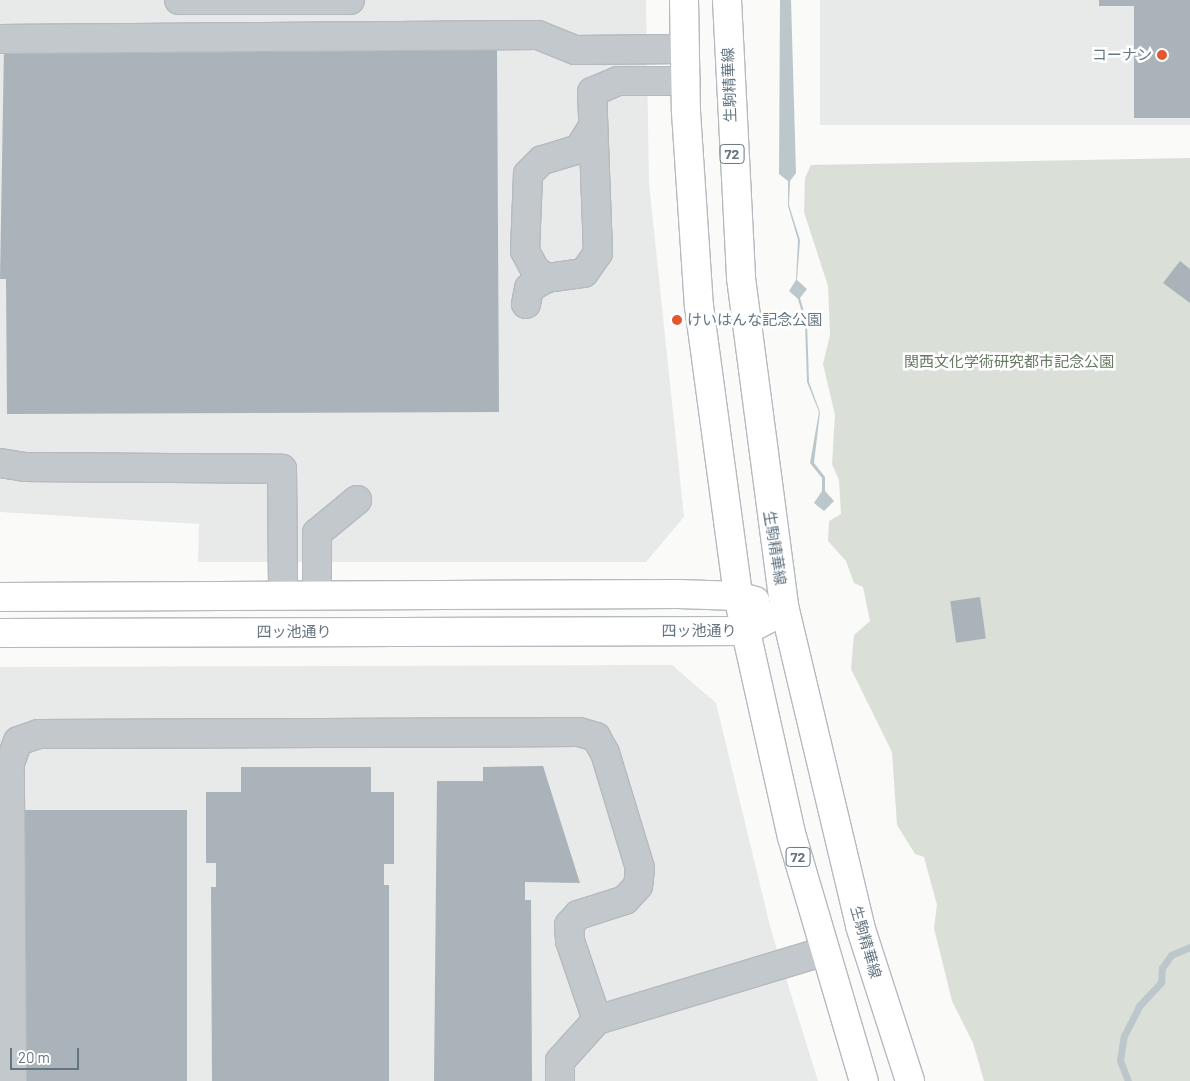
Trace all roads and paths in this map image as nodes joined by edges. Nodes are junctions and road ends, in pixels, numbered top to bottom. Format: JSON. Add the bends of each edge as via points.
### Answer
{"nodes":[{"id":1,"x":179,"y":0,"type":"edge"},
{"id":2,"x":350,"y":0,"type":"edge"},
{"id":3,"x":684,"y":0,"type":"edge"},
{"id":4,"x":727,"y":0,"type":"edge"},
{"id":5,"x":0,"y":39,"type":"edge"},
{"id":6,"x":685,"y":49,"type":"junction"},
{"id":7,"x":686,"y":80,"type":"junction"},
{"id":8,"x":594,"y":152,"type":"junction"},
{"id":9,"x":547,"y":278,"type":"junction"},
{"id":10,"x":526,"y":304,"type":"dead end"},
{"id":11,"x":0,"y":463,"type":"edge"},
{"id":12,"x":357,"y":500,"type":"dead end"},
{"id":13,"x":283,"y":596,"type":"junction"},
{"id":14,"x":317,"y":596,"type":"junction"},
{"id":15,"x":738,"y":596,"type":"junction"},
{"id":16,"x":0,"y":597,"type":"edge"},
{"id":17,"x":785,"y":610,"type":"junction"},
{"id":18,"x":745,"y":631,"type":"junction"},
{"id":19,"x":0,"y":633,"type":"edge"},
{"id":20,"x":825,"y":951,"type":"junction"},
{"id":21,"x":597,"y":1020,"type":"junction"},
{"id":22,"x":12,"y":1081,"type":"edge"},
{"id":23,"x":560,"y":1081,"type":"edge"},
{"id":24,"x":864,"y":1081,"type":"edge"},
{"id":25,"x":910,"y":1081,"type":"edge"}],
"edges":[{"from":1,"to":2,"type":"lane"},
{"from":3,"to":6,"type":"main road","number":"72"},
{"from":4,"to":17,"type":"main road","name":"生駒精華線","number":"72","via":[[740,269],[753,398]]},
{"from":5,"to":6,"type":"lane","via":[[538,35],[575,50]]},
{"from":6,"to":7,"type":"main road","number":"72"},
{"from":7,"to":8,"type":"lane","via":[[601,85],[592,92]]},
{"from":7,"to":15,"type":"main road","number":"72","via":[[698,306]]},
{"from":8,"to":9,"type":"lane","via":[[598,253],[584,273]]},
{"from":8,"to":9,"type":"lane","via":[[580,158],[564,154],[542,160],[528,174],[525,185],[526,259]]},
{"from":9,"to":10,"type":"lane","via":[[529,288]]},
{"from":11,"to":13,"type":"lane","via":[[24,467],[282,469]]},
{"from":12,"to":14,"type":"lane","via":[[317,533]]},
{"from":13,"to":14,"type":"main road"},
{"from":13,"to":16,"type":"main road"},
{"from":14,"to":15,"type":"main road"},
{"from":15,"to":17,"type":"main road"},
{"from":15,"to":18,"type":"main road","number":"72"},
{"from":17,"to":18,"type":"main road","name":"四ッ池通り"},
{"from":17,"to":25,"type":"main road","name":"生駒精華線","number":"72","via":[[860,926]]},
{"from":18,"to":19,"type":"main road","name":"四ッ池通り"},
{"from":18,"to":20,"type":"main road","number":"72","via":[[792,837]]},
{"from":20,"to":21,"type":"lane"},
{"from":20,"to":24,"type":"main road","number":"72"},
{"from":21,"to":22,"type":"lane","via":[[570,941],[569,924],[578,915],[625,900],[638,886],[640,868],[605,753],[596,737],[579,732],[38,734],[18,741],[10,763]]},
{"from":21,"to":23,"type":"lane","via":[[560,1061]]}]}
